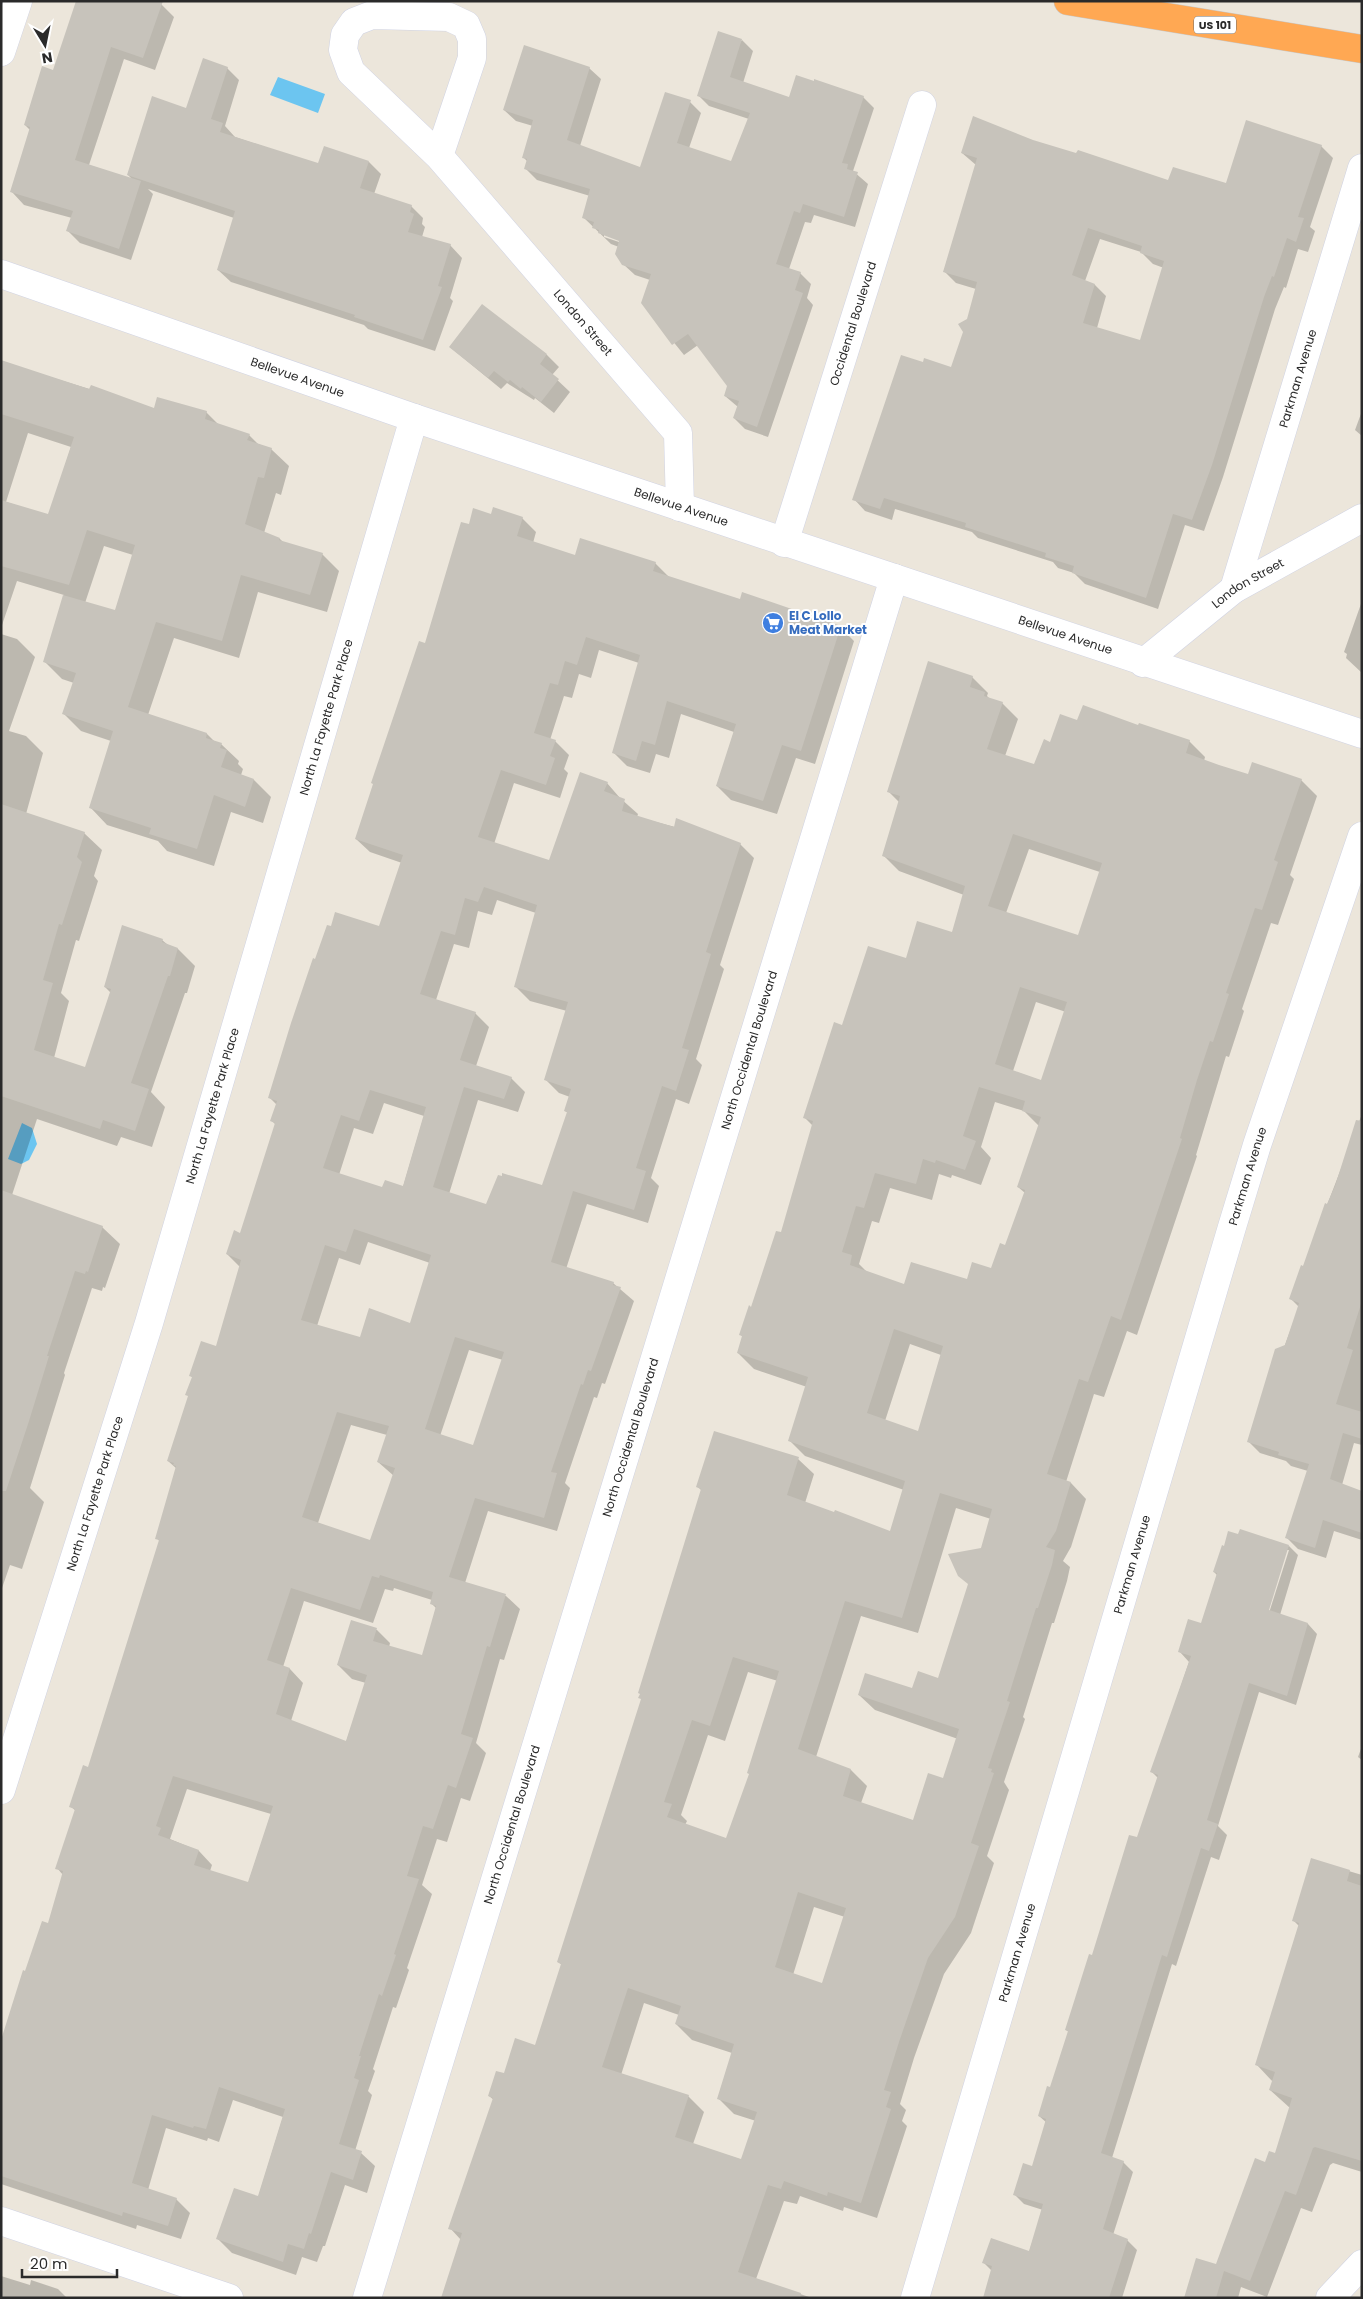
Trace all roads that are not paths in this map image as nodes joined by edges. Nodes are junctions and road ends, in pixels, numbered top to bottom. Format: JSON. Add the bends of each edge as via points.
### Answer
{"nodes":[{"id":1,"x":18,"y":1,"type":"edge"},
{"id":2,"x":1068,"y":1,"type":"edge"},
{"id":3,"x":1362,"y":49,"type":"edge"},
{"id":4,"x":1,"y":52,"type":"edge"},
{"id":5,"x":922,"y":106,"type":"dead end"},
{"id":6,"x":439,"y":156,"type":"junction"},
{"id":7,"x":1362,"y":168,"type":"edge"},
{"id":8,"x":1,"y":274,"type":"edge"},
{"id":9,"x":414,"y":418,"type":"junction"},
{"id":10,"x":680,"y":507,"type":"junction"},
{"id":11,"x":1362,"y":518,"type":"edge"},
{"id":12,"x":784,"y":543,"type":"junction"},
{"id":13,"x":894,"y":578,"type":"junction"},
{"id":14,"x":1234,"y":589,"type":"junction"},
{"id":15,"x":1144,"y":663,"type":"junction"},
{"id":16,"x":1362,"y":734,"type":"edge"},
{"id":17,"x":1362,"y":836,"type":"edge"},
{"id":18,"x":1,"y":1790,"type":"edge"},
{"id":19,"x":1,"y":2221,"type":"edge"},
{"id":20,"x":1362,"y":2264,"type":"edge"},
{"id":21,"x":229,"y":2298,"type":"edge"},
{"id":22,"x":366,"y":2298,"type":"edge"},
{"id":23,"x":915,"y":2298,"type":"edge"},
{"id":24,"x":1330,"y":2298,"type":"edge"}],
"edges":[{"from":1,"to":4,"type":"street"},
{"from":2,"to":3,"type":"highway","number":"US 101"},
{"from":5,"to":12,"type":"street","name":"Occidental Boulevard"},
{"from":6,"to":6,"type":"street","name":"London Street","via":[[472,58],[472,40],[466,25],[449,17],[372,15],[354,22],[345,35],[344,50],[351,72]]},
{"from":6,"to":10,"type":"street","name":"London Street","via":[[678,433]]},
{"from":7,"to":14,"type":"street","name":"Parkman Avenue"},
{"from":8,"to":9,"type":"street","name":"Bellevue Avenue"},
{"from":9,"to":10,"type":"street","name":"Bellevue Avenue"},
{"from":9,"to":18,"type":"street","name":"North La Fayette Park Place","via":[[148,1324]]},
{"from":10,"to":12,"type":"street","name":"Bellevue Avenue"},
{"from":11,"to":14,"type":"street","name":"London Street"},
{"from":12,"to":13,"type":"street","name":"Bellevue Avenue"},
{"from":13,"to":15,"type":"street","name":"Bellevue Avenue"},
{"from":13,"to":22,"type":"street","name":"North Occidental Boulevard"},
{"from":14,"to":15,"type":"street","name":"London Street"},
{"from":15,"to":16,"type":"street","name":"Bellevue Avenue"},
{"from":17,"to":23,"type":"street","name":"Parkman Avenue","via":[[1257,1145]]},
{"from":19,"to":21,"type":"street"},
{"from":20,"to":24,"type":"street"}]}
